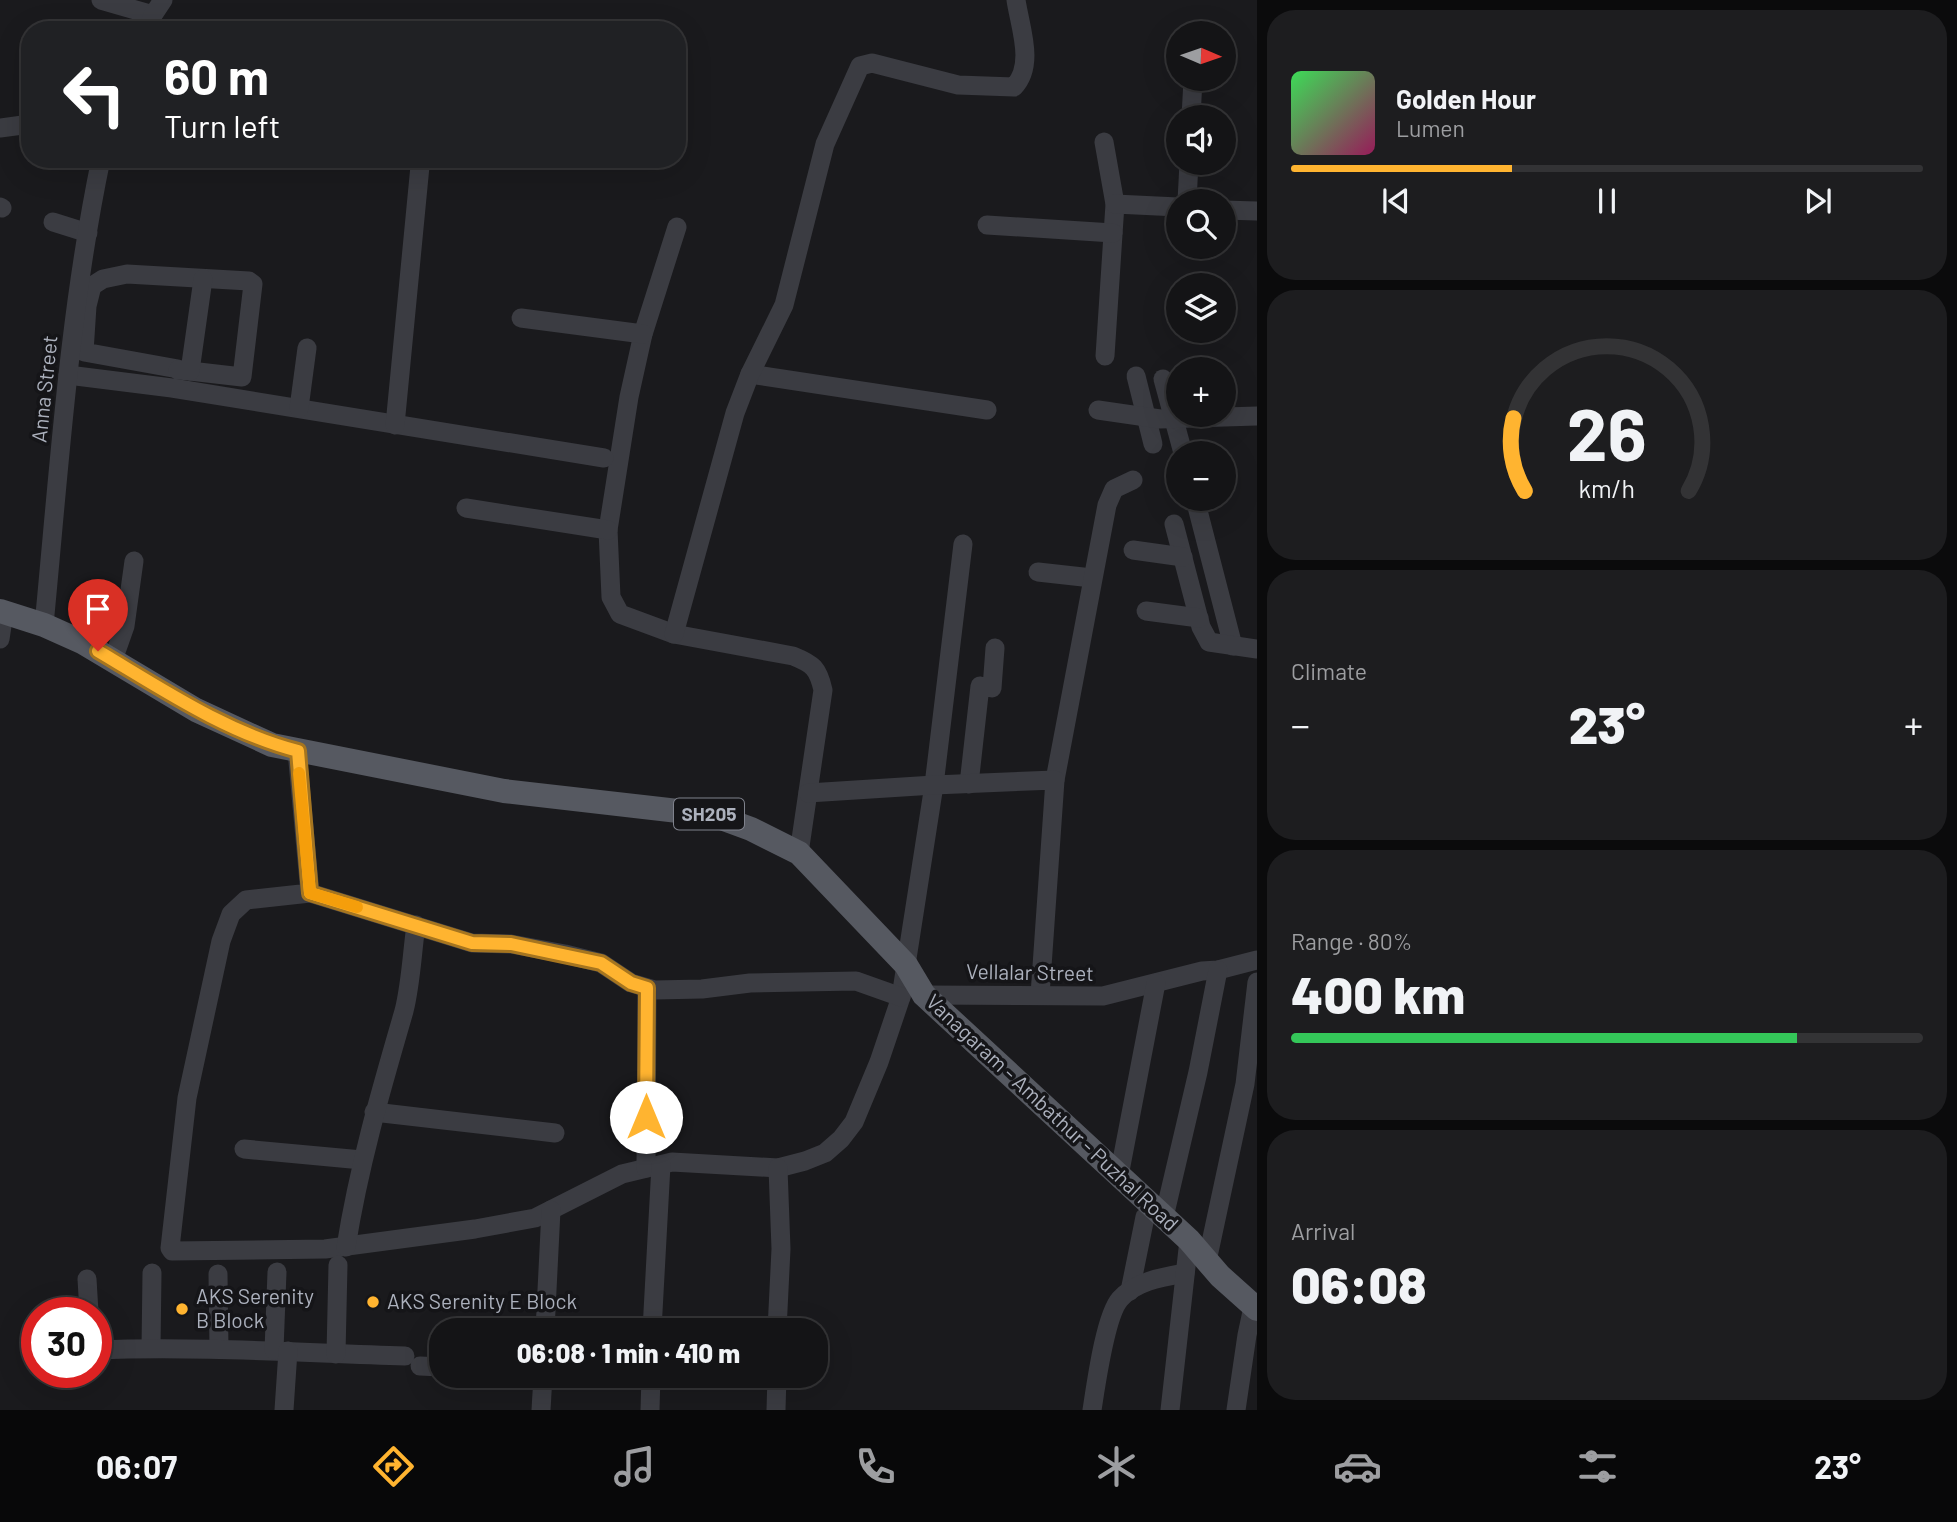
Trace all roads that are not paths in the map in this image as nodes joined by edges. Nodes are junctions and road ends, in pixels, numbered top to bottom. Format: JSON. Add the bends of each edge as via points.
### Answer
{"nodes":[{"id":1,"x":101,"y":0,"type":"edge"},
{"id":2,"x":1016,"y":0,"type":"edge"},
{"id":3,"x":155,"y":15,"type":"edge"},
{"id":4,"x":21,"y":125,"type":"edge"},
{"id":5,"x":0,"y":128,"type":"edge"},
{"id":6,"x":1104,"y":142,"type":"dead end"},
{"id":7,"x":100,"y":168,"type":"edge"},
{"id":8,"x":420,"y":168,"type":"edge"},
{"id":9,"x":1115,"y":204,"type":"junction"},
{"id":10,"x":1166,"y":206,"type":"edge"},
{"id":11,"x":1236,"y":211,"type":"edge"},
{"id":12,"x":1257,"y":212,"type":"edge"},
{"id":13,"x":53,"y":222,"type":"dead end"},
{"id":14,"x":987,"y":225,"type":"dead end"},
{"id":15,"x":677,"y":227,"type":"dead end"},
{"id":16,"x":88,"y":233,"type":"junction"},
{"id":17,"x":1113,"y":233,"type":"junction"},
{"id":18,"x":203,"y":279,"type":"junction"},
{"id":19,"x":521,"y":318,"type":"dead end"},
{"id":20,"x":643,"y":334,"type":"junction"},
{"id":21,"x":307,"y":348,"type":"dead end"},
{"id":22,"x":1105,"y":356,"type":"dead end"},
{"id":23,"x":750,"y":374,"type":"junction"},
{"id":24,"x":68,"y":375,"type":"junction"},
{"id":25,"x":181,"y":376,"type":"junction"},
{"id":26,"x":1136,"y":376,"type":"dead end"},
{"id":27,"x":1164,"y":379,"type":"dead end"},
{"id":28,"x":1166,"y":387,"type":"edge"},
{"id":29,"x":299,"y":408,"type":"junction"},
{"id":30,"x":987,"y":410,"type":"dead end"},
{"id":31,"x":1098,"y":410,"type":"dead end"},
{"id":32,"x":1257,"y":416,"type":"edge"},
{"id":33,"x":1146,"y":417,"type":"junction"},
{"id":34,"x":1236,"y":417,"type":"edge"},
{"id":35,"x":1166,"y":418,"type":"edge"},
{"id":36,"x":395,"y":425,"type":"junction"},
{"id":37,"x":1153,"y":444,"type":"dead end"},
{"id":38,"x":604,"y":458,"type":"dead end"},
{"id":39,"x":1133,"y":480,"type":"dead end"},
{"id":40,"x":466,"y":508,"type":"dead end"},
{"id":41,"x":1198,"y":511,"type":"edge"},
{"id":42,"x":1174,"y":524,"type":"dead end"},
{"id":43,"x":608,"y":530,"type":"junction"},
{"id":44,"x":963,"y":544,"type":"dead end"},
{"id":45,"x":1133,"y":550,"type":"dead end"},
{"id":46,"x":1184,"y":557,"type":"junction"},
{"id":47,"x":134,"y":561,"type":"dead end"},
{"id":48,"x":1038,"y":572,"type":"dead end"},
{"id":49,"x":1092,"y":579,"type":"junction"},
{"id":50,"x":1146,"y":611,"type":"dead end"},
{"id":51,"x":2,"y":612,"type":"edge"},
{"id":52,"x":1199,"y":618,"type":"junction"},
{"id":53,"x":44,"y":625,"type":"junction"},
{"id":54,"x":674,"y":634,"type":"junction"},
{"id":55,"x":0,"y":639,"type":"edge"},
{"id":56,"x":1233,"y":646,"type":"junction"},
{"id":57,"x":995,"y":649,"type":"dead end"},
{"id":58,"x":1257,"y":649,"type":"edge"},
{"id":59,"x":113,"y":660,"type":"junction"},
{"id":60,"x":298,"y":751,"type":"junction"},
{"id":61,"x":1055,"y":780,"type":"junction"},
{"id":62,"x":969,"y":784,"type":"junction"},
{"id":63,"x":934,"y":785,"type":"junction"},
{"id":64,"x":808,"y":793,"type":"junction"},
{"id":65,"x":799,"y":853,"type":"junction"},
{"id":66,"x":310,"y":893,"type":"junction"},
{"id":67,"x":416,"y":925,"type":"junction"},
{"id":68,"x":1257,"y":960,"type":"edge"},
{"id":69,"x":906,"y":965,"type":"junction"},
{"id":70,"x":1218,"y":970,"type":"junction"},
{"id":71,"x":1257,"y":982,"type":"edge"},
{"id":72,"x":1156,"y":983,"type":"junction"},
{"id":73,"x":647,"y":988,"type":"junction"},
{"id":74,"x":1040,"y":995,"type":"junction"},
{"id":75,"x":913,"y":996,"type":"junction"},
{"id":76,"x":374,"y":1112,"type":"junction"},
{"id":77,"x":555,"y":1133,"type":"dead end"},
{"id":78,"x":244,"y":1149,"type":"dead end"},
{"id":79,"x":362,"y":1160,"type":"junction"},
{"id":80,"x":653,"y":1167,"type":"junction"},
{"id":81,"x":778,"y":1168,"type":"junction"},
{"id":82,"x":1119,"y":1176,"type":"junction"},
{"id":83,"x":551,"y":1210,"type":"junction"},
{"id":84,"x":1155,"y":1217,"type":"junction"},
{"id":85,"x":342,"y":1256,"type":"junction"},
{"id":86,"x":1196,"y":1267,"type":"junction"},
{"id":87,"x":277,"y":1272,"type":"dead end"},
{"id":88,"x":152,"y":1273,"type":"dead end"},
{"id":89,"x":218,"y":1274,"type":"dead end"},
{"id":90,"x":87,"y":1279,"type":"dead end"},
{"id":91,"x":1130,"y":1291,"type":"junction"},
{"id":92,"x":88,"y":1297,"type":"edge"},
{"id":93,"x":1255,"y":1308,"type":"edge"},
{"id":94,"x":546,"y":1318,"type":"edge"},
{"id":95,"x":652,"y":1318,"type":"edge"},
{"id":96,"x":778,"y":1318,"type":"edge"},
{"id":97,"x":151,"y":1348,"type":"junction"},
{"id":98,"x":112,"y":1349,"type":"edge"},
{"id":99,"x":219,"y":1349,"type":"junction"},
{"id":100,"x":281,"y":1350,"type":"junction"},
{"id":101,"x":336,"y":1354,"type":"junction"},
{"id":102,"x":429,"y":1365,"type":"edge"},
{"id":103,"x":542,"y":1388,"type":"edge"},
{"id":104,"x":651,"y":1388,"type":"edge"},
{"id":105,"x":777,"y":1388,"type":"edge"},
{"id":106,"x":284,"y":1410,"type":"edge"},
{"id":107,"x":541,"y":1410,"type":"edge"},
{"id":108,"x":650,"y":1410,"type":"edge"},
{"id":109,"x":776,"y":1410,"type":"edge"},
{"id":110,"x":1091,"y":1410,"type":"edge"},
{"id":111,"x":1170,"y":1410,"type":"edge"},
{"id":112,"x":1236,"y":1410,"type":"edge"}],
"edges":[{"from":1,"to":3,"type":"street"},
{"from":2,"to":23,"type":"street","via":[[1026,62],[1023,78],[1014,87],[958,85],[872,63],[859,66],[825,144],[784,305]]},
{"from":4,"to":5,"type":"street"},
{"from":6,"to":9,"type":"street"},
{"from":7,"to":16,"type":"street","name":"Anna Street"},
{"from":8,"to":36,"type":"street"},
{"from":9,"to":10,"type":"street"},
{"from":9,"to":17,"type":"street"},
{"from":11,"to":12,"type":"street"},
{"from":13,"to":16,"type":"street"},
{"from":14,"to":17,"type":"street"},
{"from":15,"to":20,"type":"street"},
{"from":16,"to":24,"type":"street","name":"Anna Street"},
{"from":17,"to":22,"type":"street"},
{"from":18,"to":25,"type":"street"},
{"from":18,"to":25,"type":"street","via":[[253,284],[242,377]]},
{"from":18,"to":25,"type":"street","via":[[127,274],[103,279],[92,286],[87,306],[84,352]]},
{"from":19,"to":20,"type":"street"},
{"from":20,"to":43,"type":"street"},
{"from":21,"to":29,"type":"street"},
{"from":23,"to":30,"type":"street"},
{"from":23,"to":54,"type":"street"},
{"from":24,"to":25,"type":"street"},
{"from":24,"to":53,"type":"street","name":"Anna Street"},
{"from":25,"to":29,"type":"street"},
{"from":26,"to":33,"type":"street"},
{"from":27,"to":28,"type":"street"},
{"from":29,"to":36,"type":"street"},
{"from":31,"to":33,"type":"street"},
{"from":32,"to":34,"type":"street"},
{"from":33,"to":35,"type":"street"},
{"from":33,"to":37,"type":"street"},
{"from":36,"to":38,"type":"street"},
{"from":39,"to":49,"type":"street","via":[[1114,489]]},
{"from":40,"to":43,"type":"street"},
{"from":41,"to":56,"type":"street"},
{"from":42,"to":46,"type":"street"},
{"from":43,"to":54,"type":"street","via":[[615,606],[621,614]]},
{"from":44,"to":63,"type":"street"},
{"from":45,"to":46,"type":"street"},
{"from":46,"to":52,"type":"street"},
{"from":47,"to":59,"type":"street","via":[[125,626]]},
{"from":48,"to":49,"type":"street"},
{"from":49,"to":61,"type":"street"},
{"from":50,"to":52,"type":"street"},
{"from":51,"to":53,"type":"main road","name":"Vanagaram - Ambathur - Puzhal Road","number":"SH205"},
{"from":51,"to":55,"type":"street"},
{"from":52,"to":56,"type":"street","via":[[1209,642]]},
{"from":53,"to":59,"type":"main road","name":"Vanagaram - Ambathur - Puzhal Road","number":"SH205"},
{"from":54,"to":64,"type":"street","via":[[811,663],[823,690]]},
{"from":56,"to":58,"type":"street"},
{"from":57,"to":62,"type":"street","via":[[992,688],[980,687]]},
{"from":59,"to":60,"type":"main road","name":"Vanagaram - Ambathur - Puzhal Road","number":"SH205","via":[[196,710],[272,745]]},
{"from":60,"to":65,"type":"main road","name":"Vanagaram - Ambathur - Puzhal Road","number":"SH205","via":[[504,791],[713,815]]},
{"from":60,"to":66,"type":"street"},
{"from":61,"to":62,"type":"street"},
{"from":61,"to":74,"type":"street"},
{"from":62,"to":63,"type":"street"},
{"from":63,"to":64,"type":"street"},
{"from":63,"to":69,"type":"street"},
{"from":64,"to":65,"type":"street"},
{"from":65,"to":69,"type":"main road","name":"Vanagaram - Ambathur - Puzhal Road","number":"SH205"},
{"from":66,"to":67,"type":"street"},
{"from":66,"to":85,"type":"street","via":[[246,900],[231,914],[187,1098],[170,1248],[176,1253]]},
{"from":67,"to":73,"type":"street","via":[[472,943],[511,944],[601,963]]},
{"from":67,"to":76,"type":"street","via":[[404,1011]]},
{"from":68,"to":70,"type":"street","name":"Vellalar Street"},
{"from":69,"to":75,"type":"main road","name":"Vanagaram - Ambathur - Puzhal Road","number":"SH205"},
{"from":70,"to":72,"type":"street","name":"Vellalar Street"},
{"from":70,"to":84,"type":"street","via":[[1198,1072]]},
{"from":71,"to":86,"type":"street","via":[[1245,1084]]},
{"from":72,"to":74,"type":"street","name":"Vellalar Street","via":[[1103,996]]},
{"from":72,"to":82,"type":"street"},
{"from":73,"to":75,"type":"street","name":"Vellalar Street","via":[[856,981]]},
{"from":73,"to":80,"type":"street"},
{"from":74,"to":75,"type":"street","name":"Vellalar Street"},
{"from":75,"to":81,"type":"street","via":[[855,1122],[825,1153]]},
{"from":75,"to":82,"type":"main road","name":"Vanagaram - Ambathur - Puzhal Road","number":"SH205"},
{"from":76,"to":77,"type":"street"},
{"from":76,"to":79,"type":"street"},
{"from":78,"to":79,"type":"street"},
{"from":79,"to":85,"type":"street"},
{"from":80,"to":81,"type":"street","via":[[672,1162]]},
{"from":80,"to":83,"type":"street","via":[[622,1174]]},
{"from":80,"to":95,"type":"street"},
{"from":81,"to":96,"type":"street"},
{"from":82,"to":84,"type":"main road","name":"Vanagaram - Ambathur - Puzhal Road","number":"SH205"},
{"from":83,"to":85,"type":"street","via":[[535,1218]]},
{"from":83,"to":94,"type":"street"},
{"from":84,"to":86,"type":"main road","name":"Vanagaram - Ambathur - Puzhal Road","number":"SH205","via":[[1189,1240]]},
{"from":84,"to":91,"type":"street"},
{"from":85,"to":101,"type":"street"},
{"from":86,"to":91,"type":"street"},
{"from":86,"to":93,"type":"main road","name":"Vanagaram - Ambathur - Puzhal Road","number":"SH205"},
{"from":86,"to":111,"type":"street"},
{"from":87,"to":100,"type":"street"},
{"from":88,"to":97,"type":"street"},
{"from":89,"to":99,"type":"street"},
{"from":90,"to":92,"type":"street"},
{"from":91,"to":110,"type":"street","via":[[1111,1316]]},
{"from":93,"to":112,"type":"street"},
{"from":97,"to":98,"type":"street"},
{"from":97,"to":99,"type":"street"},
{"from":99,"to":100,"type":"street"},
{"from":100,"to":101,"type":"street"},
{"from":100,"to":106,"type":"street"},
{"from":101,"to":102,"type":"street"},
{"from":103,"to":107,"type":"street"},
{"from":104,"to":108,"type":"street"},
{"from":105,"to":109,"type":"street"}]}
